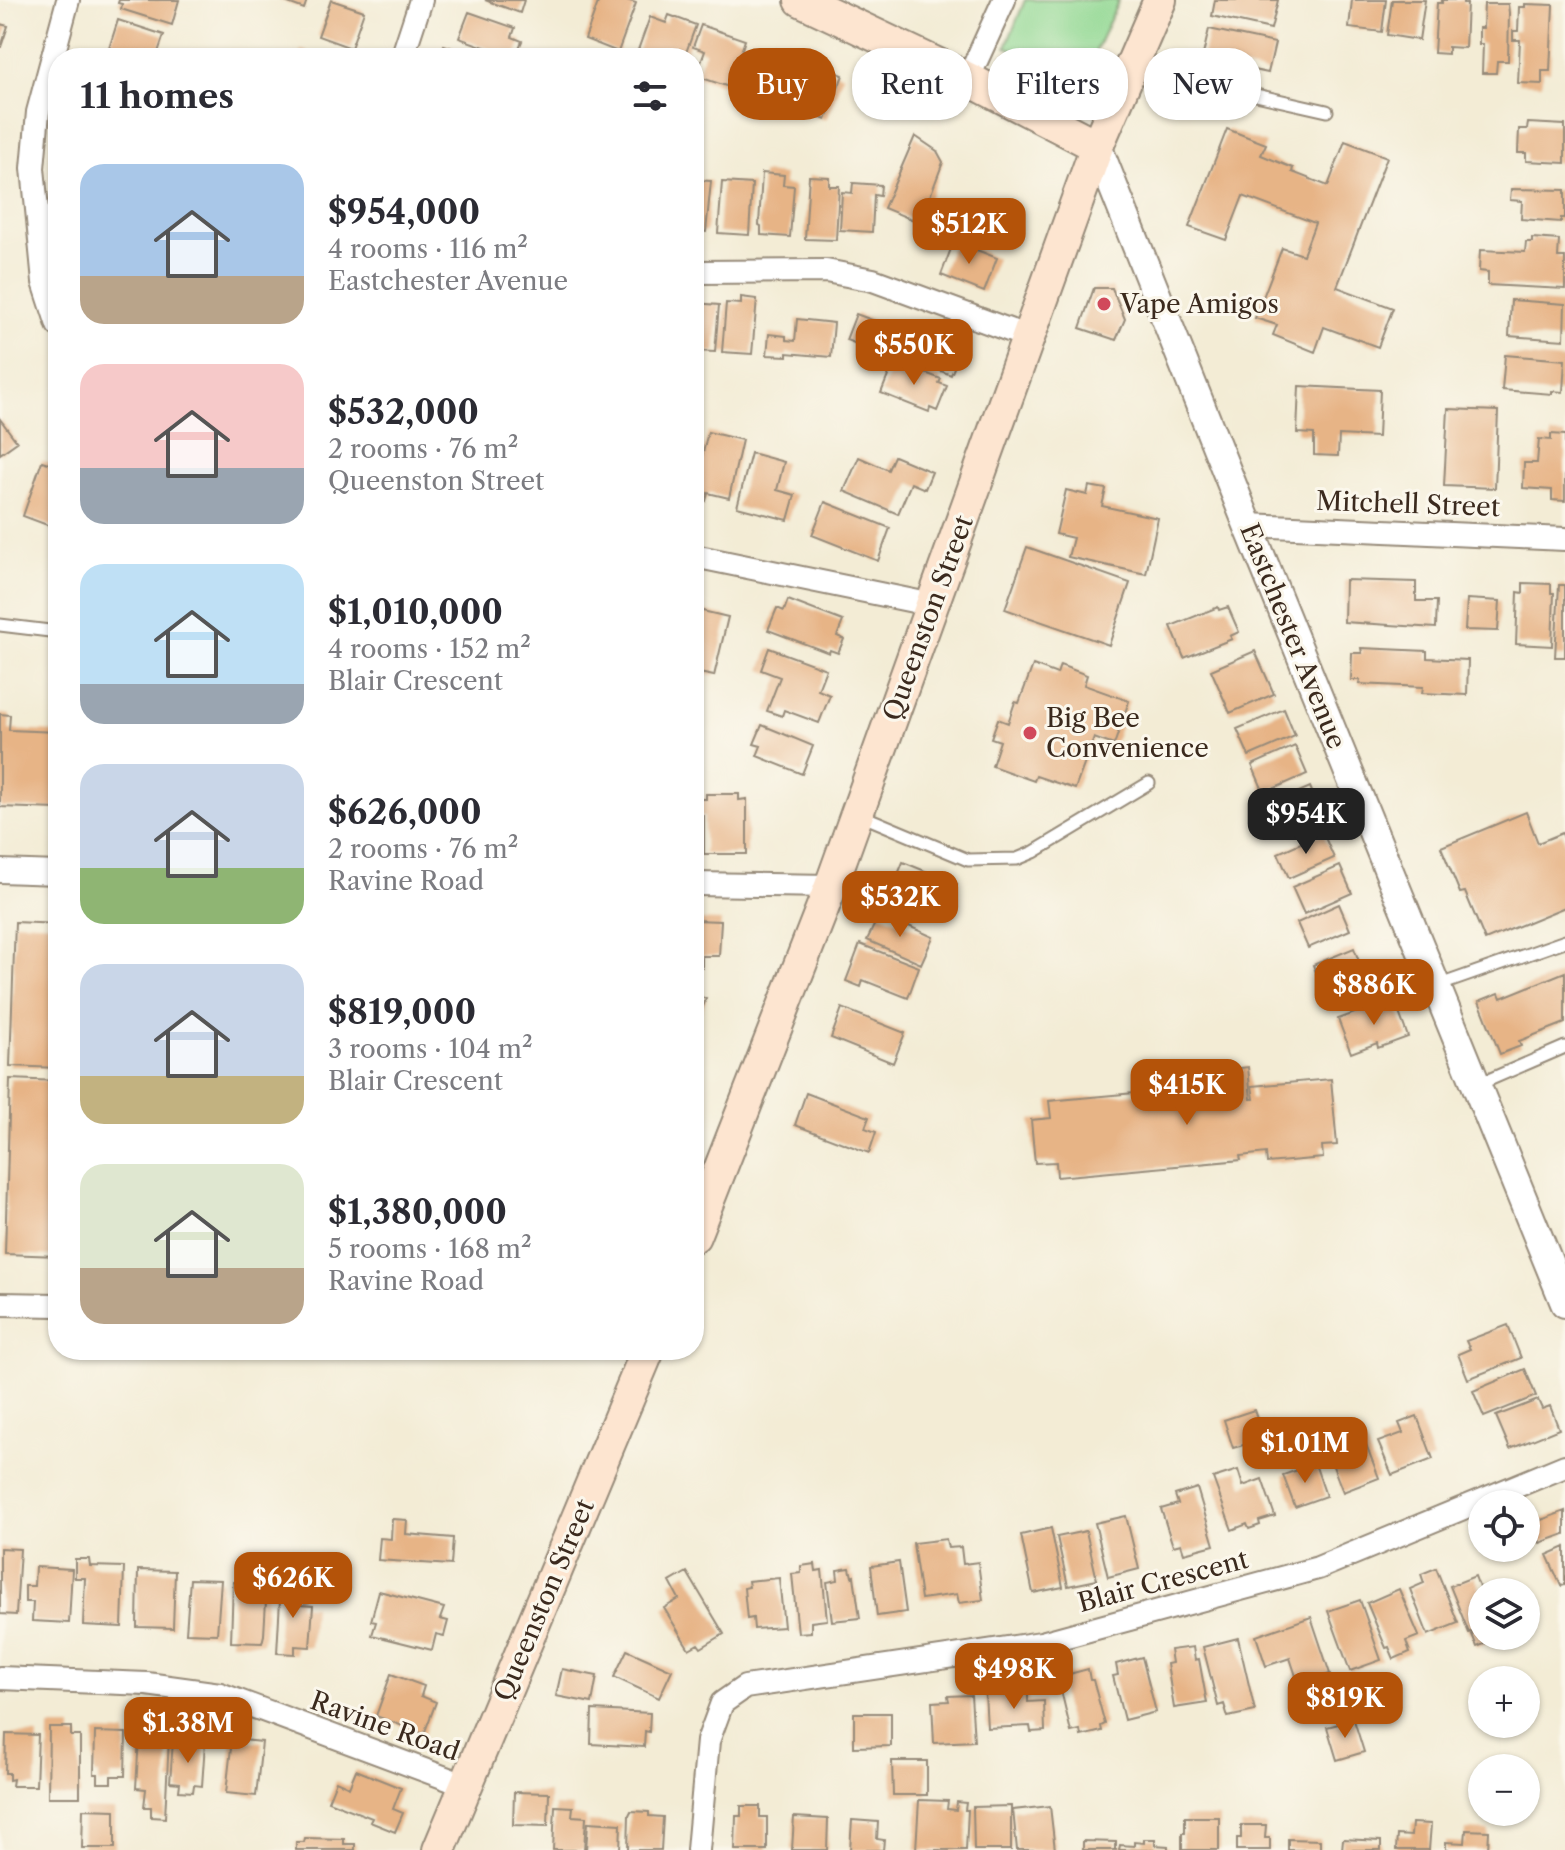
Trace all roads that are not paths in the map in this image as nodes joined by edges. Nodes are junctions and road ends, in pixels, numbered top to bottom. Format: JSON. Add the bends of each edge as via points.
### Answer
{"nodes":[{"id":1,"x":68,"y":0,"type":"edge"},
{"id":2,"x":421,"y":0,"type":"edge"},
{"id":3,"x":801,"y":0,"type":"edge"},
{"id":4,"x":1004,"y":0,"type":"edge"},
{"id":5,"x":1160,"y":0,"type":"edge"},
{"id":6,"x":55,"y":48,"type":"edge"},
{"id":7,"x":405,"y":48,"type":"edge"},
{"id":8,"x":902,"y":48,"type":"edge"},
{"id":9,"x":1131,"y":67,"type":"junction"},
{"id":10,"x":972,"y":70,"type":"edge"},
{"id":11,"x":48,"y":75,"type":"edge"},
{"id":12,"x":972,"y":81,"type":"edge"},
{"id":13,"x":1327,"y":111,"type":"dead end"},
{"id":14,"x":1097,"y":146,"type":"junction"},
{"id":15,"x":704,"y":272,"type":"edge"},
{"id":16,"x":48,"y":294,"type":"edge"},
{"id":17,"x":1028,"y":337,"type":"junction"},
{"id":18,"x":1248,"y":525,"type":"junction"},
{"id":19,"x":1565,"y":539,"type":"edge"},
{"id":20,"x":704,"y":558,"type":"edge"},
{"id":21,"x":933,"y":605,"type":"junction"},
{"id":22,"x":0,"y":625,"type":"edge"},
{"id":23,"x":48,"y":631,"type":"edge"},
{"id":24,"x":1149,"y":783,"type":"dead end"},
{"id":25,"x":857,"y":813,"type":"junction"},
{"id":26,"x":0,"y":871,"type":"edge"},
{"id":27,"x":48,"y":873,"type":"edge"},
{"id":28,"x":704,"y":884,"type":"edge"},
{"id":29,"x":831,"y":886,"type":"junction"},
{"id":30,"x":1565,"y":941,"type":"edge"},
{"id":31,"x":1436,"y":986,"type":"junction"},
{"id":32,"x":1565,"y":1047,"type":"edge"},
{"id":33,"x":1477,"y":1085,"type":"junction"},
{"id":34,"x":704,"y":1210,"type":"edge"},
{"id":35,"x":1565,"y":1303,"type":"edge"},
{"id":36,"x":0,"y":1304,"type":"edge"},
{"id":37,"x":48,"y":1305,"type":"edge"},
{"id":38,"x":644,"y":1360,"type":"edge"},
{"id":39,"x":1565,"y":1466,"type":"edge"},
{"id":40,"x":0,"y":1678,"type":"edge"},
{"id":41,"x":467,"y":1786,"type":"junction"},
{"id":42,"x":439,"y":1850,"type":"edge"},
{"id":43,"x":698,"y":1850,"type":"edge"}],
"edges":[{"from":1,"to":6,"type":"street"},
{"from":2,"to":7,"type":"street"},
{"from":3,"to":8,"type":"main road"},
{"from":4,"to":10,"type":"street"},
{"from":5,"to":9,"type":"main road","name":"Queenston Street"},
{"from":9,"to":13,"type":"lane"},
{"from":9,"to":14,"type":"main road","name":"Queenston Street"},
{"from":11,"to":16,"type":"street","via":[[33,168]]},
{"from":12,"to":14,"type":"main road"},
{"from":14,"to":17,"type":"main road","name":"Queenston Street"},
{"from":14,"to":18,"type":"street","name":"Eastchester Avenue"},
{"from":15,"to":17,"type":"street","via":[[826,271],[873,280]]},
{"from":17,"to":21,"type":"main road","name":"Queenston Street"},
{"from":18,"to":19,"type":"street","name":"Mitchell Street"},
{"from":18,"to":31,"type":"street","name":"Eastchester Avenue"},
{"from":20,"to":21,"type":"street"},
{"from":21,"to":25,"type":"main road","name":"Queenston Street"},
{"from":22,"to":23,"type":"lane"},
{"from":24,"to":25,"type":"lane","via":[[1017,859],[968,860]]},
{"from":25,"to":29,"type":"main road","name":"Queenston Street"},
{"from":26,"to":27,"type":"street"},
{"from":28,"to":29,"type":"street"},
{"from":29,"to":34,"type":"main road","name":"Queenston Street"},
{"from":30,"to":31,"type":"lane"},
{"from":31,"to":33,"type":"street","name":"Eastchester Avenue"},
{"from":32,"to":33,"type":"lane"},
{"from":33,"to":35,"type":"street","name":"Eastchester Avenue"},
{"from":36,"to":37,"type":"street"},
{"from":38,"to":41,"type":"main road","name":"Queenston Street"},
{"from":39,"to":43,"type":"street","name":"Blair Crescent","via":[[1318,1568],[1041,1643],[745,1687],[722,1703],[708,1741]]},
{"from":40,"to":41,"type":"street","name":"Ravine Road","via":[[147,1684],[220,1694]]},
{"from":41,"to":42,"type":"main road","name":"Queenston Street"}]}
